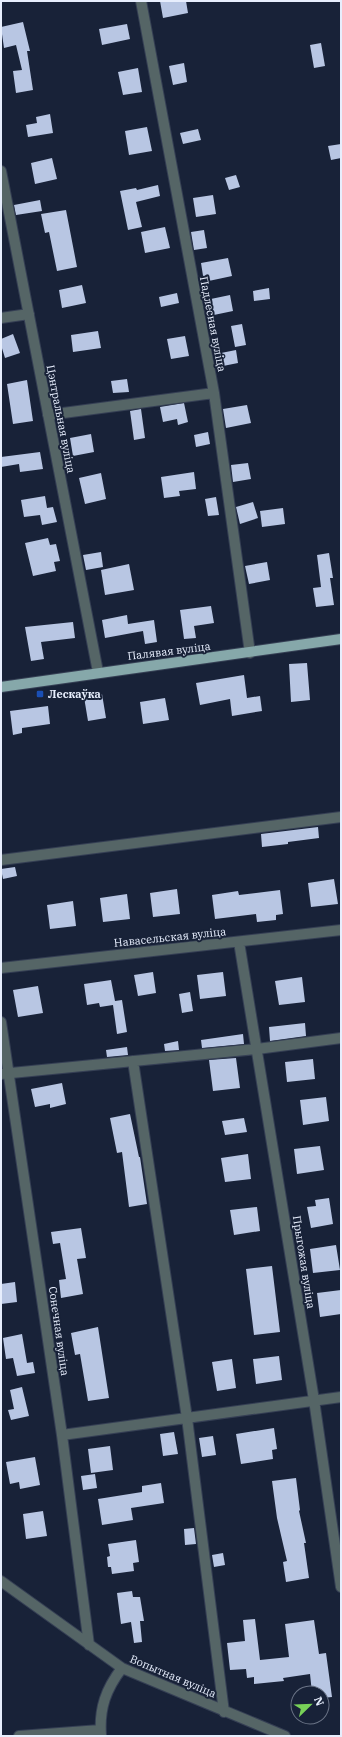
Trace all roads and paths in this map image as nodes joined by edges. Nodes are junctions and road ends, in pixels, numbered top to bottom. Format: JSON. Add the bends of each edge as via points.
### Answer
{"nodes":[{"id":1,"x":141,"y":1,"type":"edge"},
{"id":2,"x":1,"y":171,"type":"edge"},
{"id":3,"x":29,"y":314,"type":"junction"},
{"id":4,"x":1,"y":318,"type":"edge"},
{"id":5,"x":214,"y":393,"type":"junction"},
{"id":6,"x":48,"y":415,"type":"junction"},
{"id":7,"x":341,"y":639,"type":"edge"},
{"id":8,"x":250,"y":653,"type":"junction"},
{"id":9,"x":98,"y":672,"type":"junction"},
{"id":10,"x":1,"y":687,"type":"edge"},
{"id":11,"x":341,"y":817,"type":"edge"},
{"id":12,"x":1,"y":860,"type":"edge"},
{"id":13,"x":341,"y":930,"type":"edge"},
{"id":14,"x":239,"y":942,"type":"junction"},
{"id":15,"x":1,"y":968,"type":"edge"},
{"id":16,"x":1,"y":1022,"type":"edge"},
{"id":17,"x":341,"y":1038,"type":"edge"},
{"id":18,"x":257,"y":1049,"type":"junction"},
{"id":19,"x":134,"y":1061,"type":"junction"},
{"id":20,"x":5,"y":1074,"type":"edge"},
{"id":21,"x":341,"y":1397,"type":"edge"},
{"id":22,"x":314,"y":1400,"type":"junction"},
{"id":23,"x":187,"y":1418,"type":"junction"},
{"id":24,"x":62,"y":1435,"type":"junction"},
{"id":25,"x":1,"y":1581,"type":"edge"},
{"id":26,"x":341,"y":1587,"type":"edge"},
{"id":27,"x":88,"y":1645,"type":"junction"},
{"id":28,"x":122,"y":1668,"type":"junction"},
{"id":29,"x":224,"y":1712,"type":"junction"},
{"id":30,"x":100,"y":1733,"type":"edge"},
{"id":31,"x":19,"y":1736,"type":"edge"},
{"id":32,"x":285,"y":1736,"type":"edge"}],
"edges":[{"from":1,"to":5,"type":"street","name":"Падлесная вуліца"},
{"from":2,"to":3,"type":"street","name":"Цэнтральная вуліца"},
{"from":3,"to":4,"type":"street"},
{"from":3,"to":6,"type":"street","name":"Цэнтральная вуліца"},
{"from":5,"to":6,"type":"street"},
{"from":5,"to":8,"type":"street","name":"Падлесная вуліца"},
{"from":6,"to":9,"type":"street","name":"Цэнтральная вуліца"},
{"from":7,"to":8,"type":"main road","name":"Палявая вуліца"},
{"from":8,"to":9,"type":"main road","name":"Палявая вуліца"},
{"from":9,"to":10,"type":"main road","name":"Палявая вуліца"},
{"from":11,"to":12,"type":"street"},
{"from":13,"to":14,"type":"street","name":"Навасельская вуліца"},
{"from":14,"to":15,"type":"street","name":"Навасельская вуліца"},
{"from":14,"to":18,"type":"street","name":"Прыгожая вуліца"},
{"from":16,"to":20,"type":"street","name":"Сонечная вуліца"},
{"from":17,"to":18,"type":"street"},
{"from":18,"to":19,"type":"street"},
{"from":18,"to":22,"type":"street","name":"Прыгожая вуліца"},
{"from":19,"to":20,"type":"street"},
{"from":19,"to":23,"type":"street"},
{"from":20,"to":24,"type":"street","name":"Сонечная вуліца"},
{"from":21,"to":22,"type":"street"},
{"from":22,"to":23,"type":"street"},
{"from":22,"to":26,"type":"street","name":"Прыгожая вуліца"},
{"from":23,"to":24,"type":"street"},
{"from":23,"to":29,"type":"street"},
{"from":24,"to":27,"type":"street","name":"Сонечная вуліца"},
{"from":25,"to":27,"type":"street","name":"Вопытная вуліца"},
{"from":27,"to":28,"type":"street","name":"Вопытная вуліца"},
{"from":28,"to":29,"type":"street","name":"Вопытная вуліца"},
{"from":28,"to":30,"type":"street","via":[[110,1684],[105,1698]]},
{"from":29,"to":32,"type":"street","name":"Вопытная вуліца"},
{"from":30,"to":31,"type":"street"}]}
